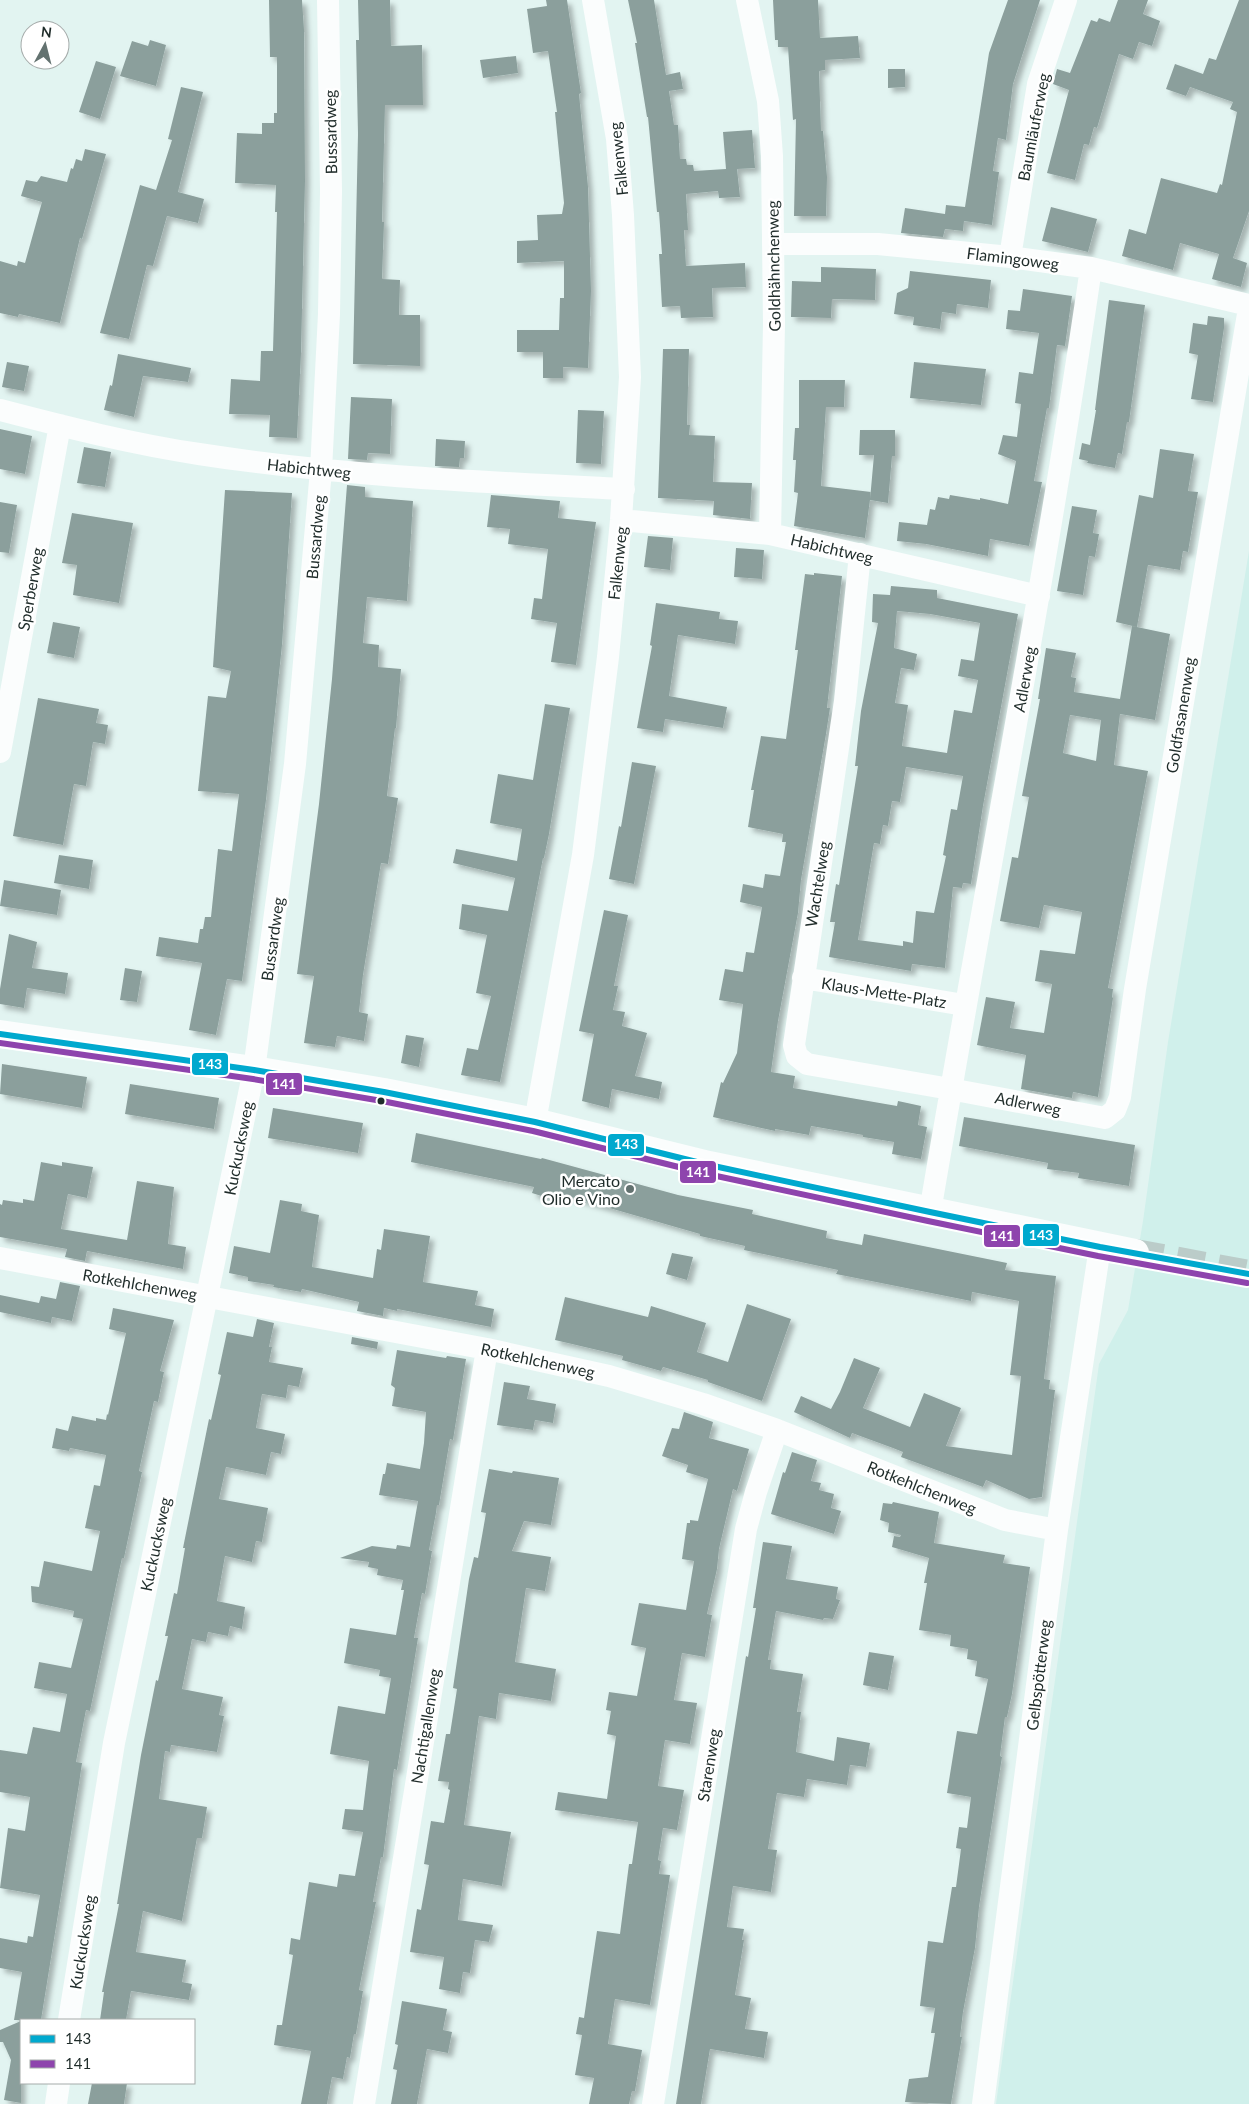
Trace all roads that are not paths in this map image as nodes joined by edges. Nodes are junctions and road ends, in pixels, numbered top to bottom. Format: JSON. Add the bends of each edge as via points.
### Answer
{"nodes":[{"id":1,"x":328,"y":0,"type":"edge"},
{"id":2,"x":593,"y":0,"type":"edge"},
{"id":3,"x":747,"y":0,"type":"edge"},
{"id":4,"x":1066,"y":0,"type":"edge"},
{"id":5,"x":773,"y":244,"type":"junction"},
{"id":6,"x":1010,"y":257,"type":"junction"},
{"id":7,"x":1091,"y":268,"type":"junction"},
{"id":8,"x":1249,"y":307,"type":"edge"},
{"id":9,"x":0,"y":410,"type":"edge"},
{"id":10,"x":60,"y":426,"type":"junction"},
{"id":11,"x":321,"y":470,"type":"junction"},
{"id":12,"x":624,"y":489,"type":"junction"},
{"id":13,"x":622,"y":520,"type":"junction"},
{"id":14,"x":770,"y":534,"type":"junction"},
{"id":15,"x":860,"y":554,"type":"junction"},
{"id":16,"x":1039,"y":596,"type":"junction"},
{"id":17,"x":0,"y":752,"type":"edge"},
{"id":18,"x":803,"y":978,"type":"junction"},
{"id":19,"x":964,"y":1005,"type":"junction"},
{"id":20,"x":0,"y":1034,"type":"edge"},
{"id":21,"x":254,"y":1070,"type":"junction"},
{"id":22,"x":950,"y":1088,"type":"junction"},
{"id":23,"x":1105,"y":1118,"type":"joint"},
{"id":24,"x":535,"y":1122,"type":"junction"},
{"id":25,"x":930,"y":1212,"type":"junction"},
{"id":26,"x":1100,"y":1247,"type":"junction"},
{"id":27,"x":1136,"y":1253,"type":"tunnel mouth"},
{"id":28,"x":0,"y":1258,"type":"edge"},
{"id":29,"x":207,"y":1296,"type":"junction"},
{"id":30,"x":487,"y":1349,"type":"junction"},
{"id":31,"x":777,"y":1430,"type":"junction"},
{"id":32,"x":1057,"y":1530,"type":"junction"},
{"id":33,"x":70,"y":2019,"type":"edge"},
{"id":34,"x":59,"y":2084,"type":"edge"},
{"id":35,"x":56,"y":2104,"type":"edge"},
{"id":36,"x":364,"y":2104,"type":"edge"},
{"id":37,"x":653,"y":2104,"type":"edge"},
{"id":38,"x":983,"y":2104,"type":"edge"}],
"edges":[{"from":1,"to":11,"type":"street","name":"Bussardweg","via":[[331,191]]},
{"from":2,"to":12,"type":"street","name":"Falkenweg","via":[[617,139],[623,215],[630,377]]},
{"from":3,"to":5,"type":"street","name":"Goldhähnchenweg","via":[[768,101]]},
{"from":4,"to":6,"type":"street","name":"Baumläuferweg","via":[[1038,84]]},
{"from":5,"to":6,"type":"street","name":"Flamingoweg","via":[[878,244]]},
{"from":5,"to":14,"type":"street","name":"Goldhähnchenweg"},
{"from":6,"to":7,"type":"street","name":"Flamingoweg"},
{"from":7,"to":8,"type":"street","name":"Flamingoweg"},
{"from":7,"to":16,"type":"street","name":"Adlerweg"},
{"from":8,"to":23,"type":"street","name":"Goldfasanenweg","via":[[1135,988],[1120,1097],[1115,1110]]},
{"from":9,"to":10,"type":"street","name":"Habichtweg"},
{"from":10,"to":11,"type":"street","name":"Habichtweg","via":[[197,454]]},
{"from":10,"to":17,"type":"street","name":"Sperberweg"},
{"from":11,"to":12,"type":"street","name":"Habichtweg"},
{"from":11,"to":21,"type":"street","name":"Bussardweg","via":[[295,764]]},
{"from":12,"to":13,"type":"street","name":"Falkenweg"},
{"from":13,"to":14,"type":"street","name":"Habichtweg"},
{"from":13,"to":24,"type":"street","name":"Falkenweg","via":[[583,855]]},
{"from":14,"to":15,"type":"street","name":"Habichtweg"},
{"from":15,"to":16,"type":"street","name":"Habichtweg"},
{"from":15,"to":18,"type":"street","name":"Wachtelweg","via":[[845,702]]},
{"from":16,"to":19,"type":"street","name":"Adlerweg"},
{"from":18,"to":19,"type":"street","name":"Klaus-Mette-Platz"},
{"from":18,"to":22,"type":"street","name":"Wachtelweg","via":[[794,1045],[797,1056],[807,1064]]},
{"from":19,"to":22,"type":"street","name":"Adlerweg"},
{"from":20,"to":21,"type":"street"},
{"from":21,"to":24,"type":"street"},
{"from":21,"to":29,"type":"street","name":"Kuckucksweg"},
{"from":22,"to":23,"type":"street","name":"Adlerweg"},
{"from":22,"to":25,"type":"street","name":"Adlerweg"},
{"from":24,"to":25,"type":"street","via":[[709,1165]]},
{"from":25,"to":26,"type":"street"},
{"from":26,"to":27,"type":"street"},
{"from":26,"to":32,"type":"street","name":"Gelbspötterweg"},
{"from":28,"to":29,"type":"street","name":"Rotkehlchenweg"},
{"from":29,"to":30,"type":"street","name":"Rotkehlchenweg"},
{"from":29,"to":33,"type":"street","name":"Kuckucksweg","via":[[114,1743]]},
{"from":30,"to":31,"type":"street","name":"Rotkehlchenweg","via":[[609,1376]]},
{"from":30,"to":36,"type":"street","name":"Nachtigallenweg"},
{"from":31,"to":32,"type":"street","name":"Rotkehlchenweg","via":[[1005,1520]]},
{"from":31,"to":37,"type":"street","name":"Starenweg","via":[[746,1529]]},
{"from":32,"to":38,"type":"street","name":"Gelbspötterweg"},
{"from":34,"to":35,"type":"street"}]}
